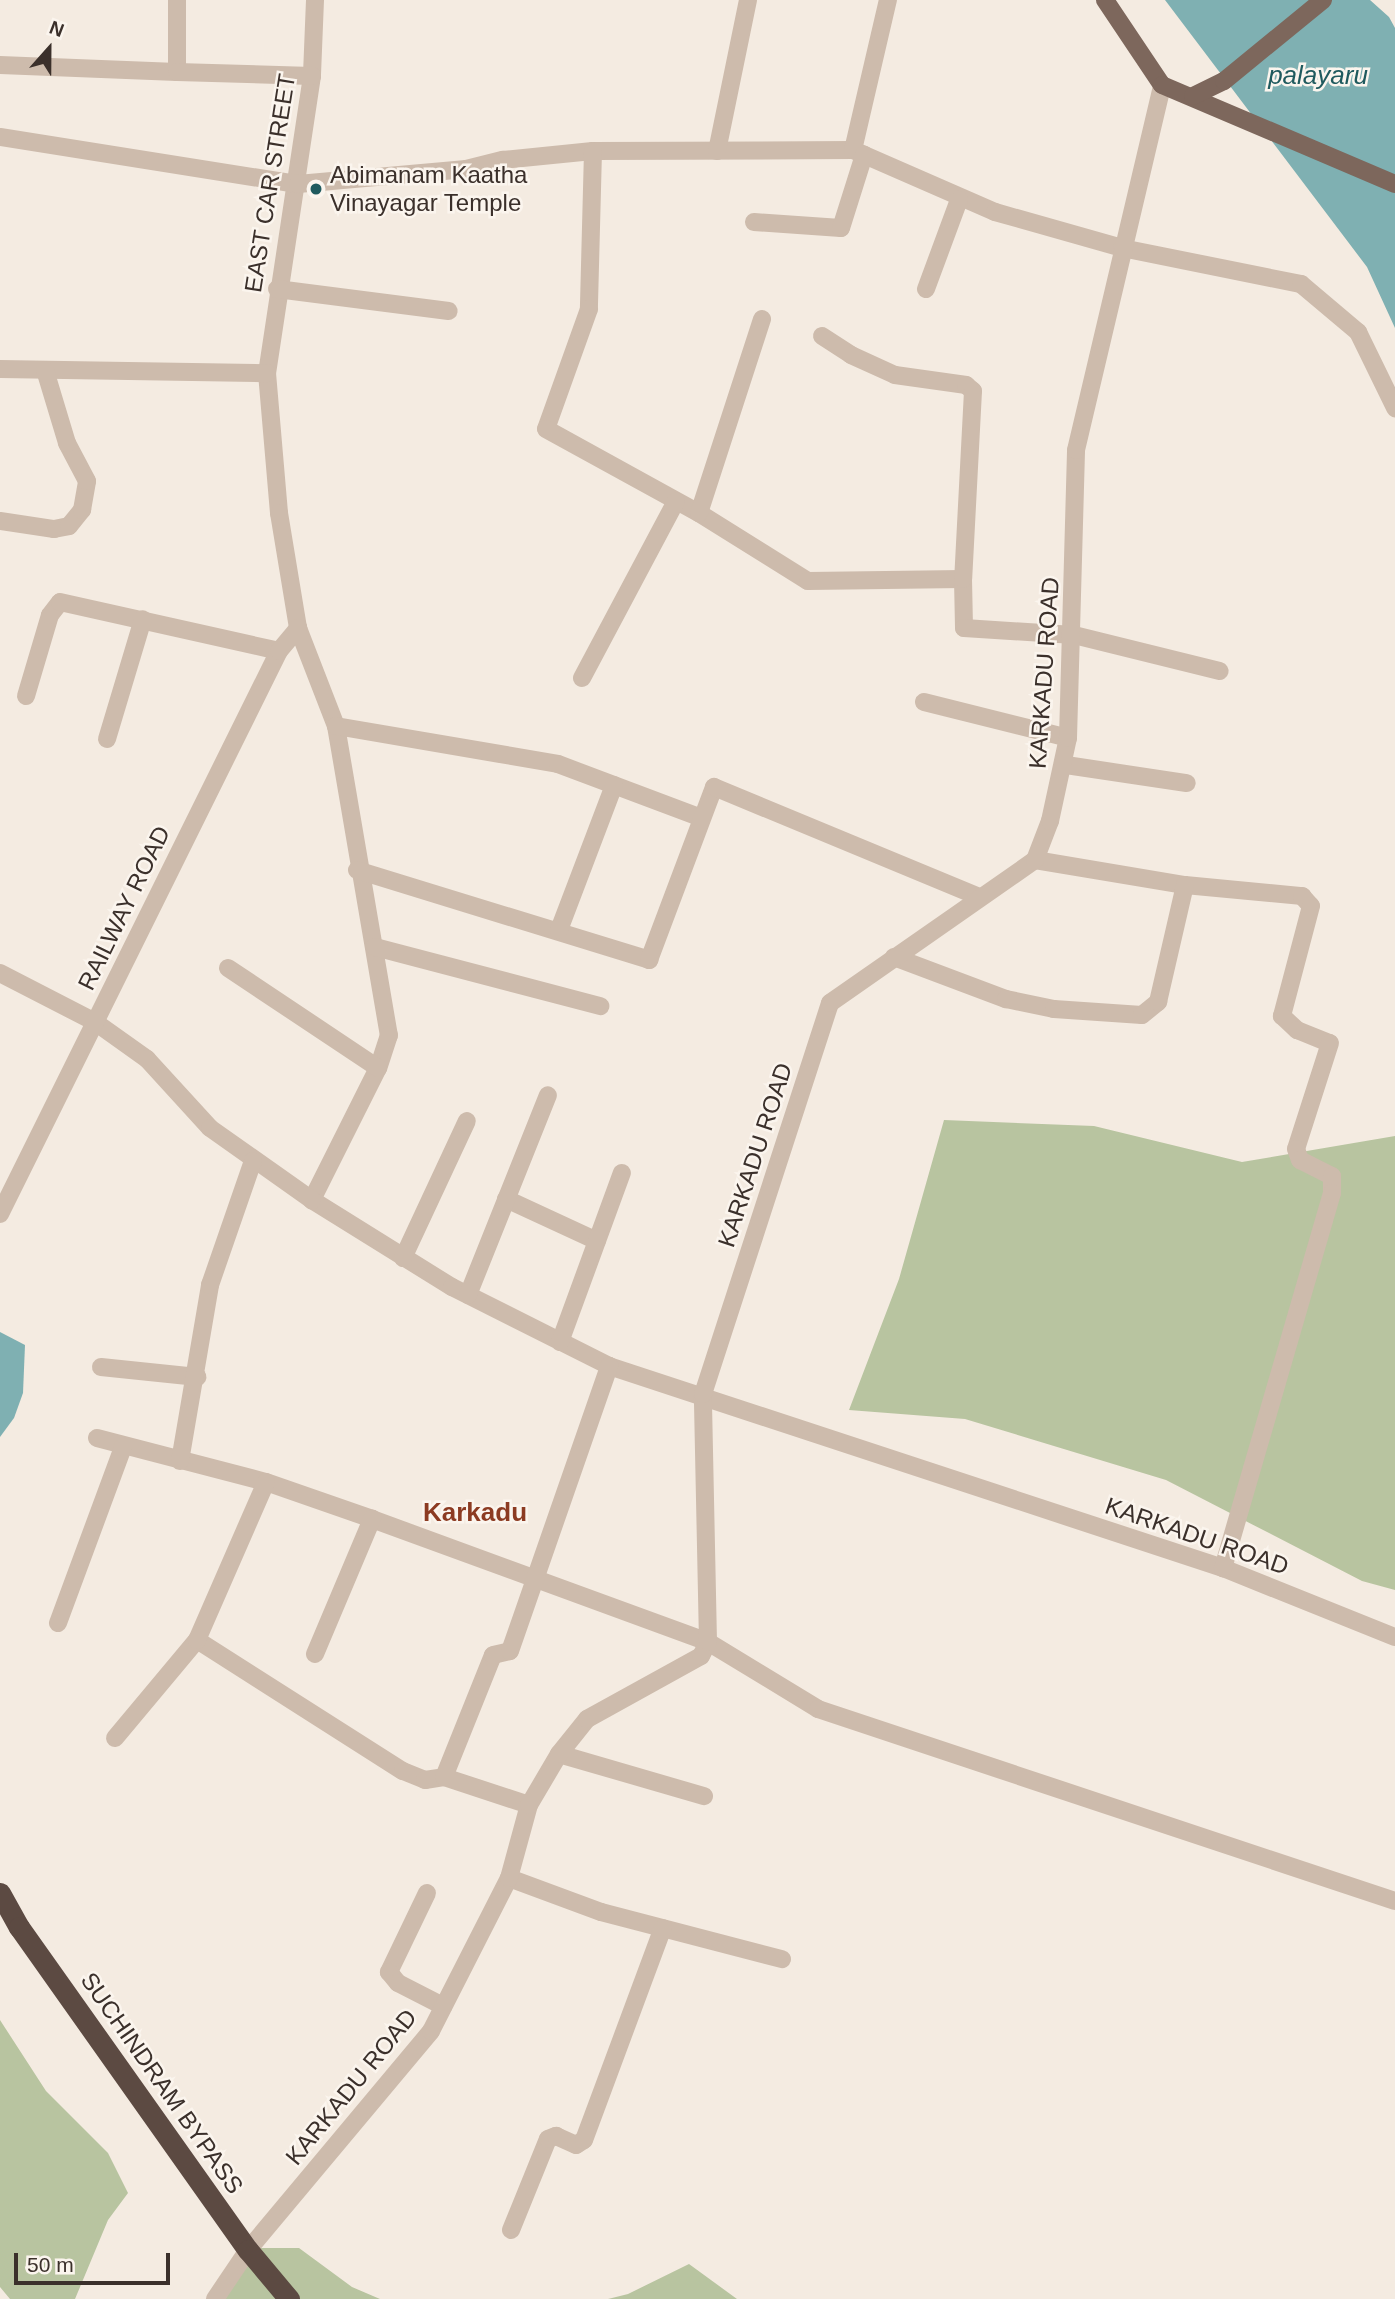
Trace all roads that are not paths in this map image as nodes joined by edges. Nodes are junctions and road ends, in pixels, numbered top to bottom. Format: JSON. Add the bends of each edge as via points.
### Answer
{"nodes":[{"id":1,"x":177,"y":0,"type":"edge"},
{"id":2,"x":315,"y":0,"type":"edge"},
{"id":3,"x":748,"y":0,"type":"edge"},
{"id":4,"x":888,"y":0,"type":"edge"},
{"id":5,"x":1105,"y":0,"type":"edge"},
{"id":6,"x":1322,"y":0,"type":"edge"},
{"id":7,"x":0,"y":65,"type":"edge"},
{"id":8,"x":177,"y":72,"type":"junction"},
{"id":9,"x":312,"y":76,"type":"junction"},
{"id":10,"x":1162,"y":85,"type":"junction"},
{"id":11,"x":1193,"y":96,"type":"junction"},
{"id":12,"x":0,"y":137,"type":"edge"},
{"id":13,"x":593,"y":151,"type":"junction"},
{"id":14,"x":717,"y":151,"type":"junction"},
{"id":15,"x":858,"y":152,"type":"junction"},
{"id":16,"x":298,"y":184,"type":"junction"},
{"id":17,"x":1395,"y":184,"type":"edge"},
{"id":18,"x":959,"y":200,"type":"junction"},
{"id":19,"x":754,"y":222,"type":"dead end"},
{"id":20,"x":1122,"y":248,"type":"junction"},
{"id":21,"x":277,"y":289,"type":"junction"},
{"id":22,"x":926,"y":289,"type":"dead end"},
{"id":23,"x":449,"y":311,"type":"dead end"},
{"id":24,"x":762,"y":319,"type":"dead end"},
{"id":25,"x":822,"y":336,"type":"dead end"},
{"id":26,"x":0,"y":369,"type":"edge"},
{"id":27,"x":45,"y":370,"type":"junction"},
{"id":28,"x":267,"y":373,"type":"junction"},
{"id":29,"x":1395,"y":408,"type":"edge"},
{"id":30,"x":676,"y":501,"type":"junction"},
{"id":31,"x":699,"y":513,"type":"junction"},
{"id":32,"x":0,"y":520,"type":"edge"},
{"id":33,"x":963,"y":579,"type":"junction"},
{"id":34,"x":143,"y":619,"type":"junction"},
{"id":35,"x":298,"y":628,"type":"junction"},
{"id":36,"x":1074,"y":635,"type":"junction"},
{"id":37,"x":279,"y":650,"type":"junction"},
{"id":38,"x":1220,"y":671,"type":"dead end"},
{"id":39,"x":582,"y":678,"type":"dead end"},
{"id":40,"x":26,"y":696,"type":"dead end"},
{"id":41,"x":924,"y":702,"type":"dead end"},
{"id":42,"x":336,"y":726,"type":"junction"},
{"id":43,"x":1068,"y":738,"type":"junction"},
{"id":44,"x":107,"y":739,"type":"dead end"},
{"id":45,"x":1066,"y":765,"type":"junction"},
{"id":46,"x":1187,"y":783,"type":"dead end"},
{"id":47,"x":614,"y":785,"type":"junction"},
{"id":48,"x":699,"y":817,"type":"junction"},
{"id":49,"x":1035,"y":860,"type":"junction"},
{"id":50,"x":358,"y":870,"type":"junction"},
{"id":51,"x":1185,"y":885,"type":"junction"},
{"id":52,"x":980,"y":897,"type":"junction"},
{"id":53,"x":559,"y":930,"type":"junction"},
{"id":54,"x":375,"y":947,"type":"junction"},
{"id":55,"x":894,"y":957,"type":"junction"},
{"id":56,"x":228,"y":968,"type":"dead end"},
{"id":57,"x":0,"y":973,"type":"edge"},
{"id":58,"x":600,"y":1006,"type":"dead end"},
{"id":59,"x":94,"y":1022,"type":"junction"},
{"id":60,"x":378,"y":1068,"type":"junction"},
{"id":61,"x":548,"y":1095,"type":"dead end"},
{"id":62,"x":467,"y":1121,"type":"dead end"},
{"id":63,"x":253,"y":1161,"type":"junction"},
{"id":64,"x":622,"y":1173,"type":"dead end"},
{"id":65,"x":506,"y":1199,"type":"junction"},
{"id":66,"x":312,"y":1200,"type":"junction"},
{"id":67,"x":0,"y":1214,"type":"edge"},
{"id":68,"x":597,"y":1241,"type":"junction"},
{"id":69,"x":403,"y":1258,"type":"junction"},
{"id":70,"x":467,"y":1295,"type":"junction"},
{"id":71,"x":560,"y":1342,"type":"junction"},
{"id":72,"x":609,"y":1366,"type":"junction"},
{"id":73,"x":101,"y":1367,"type":"dead end"},
{"id":74,"x":197,"y":1377,"type":"junction"},
{"id":75,"x":703,"y":1394,"type":"junction"},
{"id":76,"x":97,"y":1438,"type":"dead end"},
{"id":77,"x":123,"y":1447,"type":"junction"},
{"id":78,"x":180,"y":1461,"type":"junction"},
{"id":79,"x":266,"y":1482,"type":"junction"},
{"id":80,"x":372,"y":1519,"type":"junction"},
{"id":81,"x":1223,"y":1568,"type":"junction"},
{"id":82,"x":535,"y":1581,"type":"junction"},
{"id":83,"x":58,"y":1623,"type":"dead end"},
{"id":84,"x":1395,"y":1637,"type":"edge"},
{"id":85,"x":197,"y":1640,"type":"junction"},
{"id":86,"x":708,"y":1642,"type":"junction"},
{"id":87,"x":315,"y":1654,"type":"dead end"},
{"id":88,"x":115,"y":1738,"type":"dead end"},
{"id":89,"x":559,"y":1754,"type":"junction"},
{"id":90,"x":444,"y":1777,"type":"junction"},
{"id":91,"x":705,"y":1796,"type":"dead end"},
{"id":92,"x":529,"y":1805,"type":"junction"},
{"id":93,"x":509,"y":1878,"type":"junction"},
{"id":94,"x":0,"y":1893,"type":"edge"},
{"id":95,"x":427,"y":1893,"type":"dead end"},
{"id":96,"x":1395,"y":1902,"type":"edge"},
{"id":97,"x":663,"y":1928,"type":"junction"},
{"id":98,"x":782,"y":1959,"type":"dead end"},
{"id":99,"x":443,"y":2006,"type":"junction"},
{"id":100,"x":511,"y":2230,"type":"dead end"},
{"id":101,"x":248,"y":2250,"type":"junction"},
{"id":102,"x":215,"y":2299,"type":"edge"},
{"id":103,"x":289,"y":2299,"type":"edge"}],
"edges":[{"from":1,"to":8,"type":"street"},
{"from":2,"to":9,"type":"street","name":"EAST CAR STREET"},
{"from":3,"to":14,"type":"street"},
{"from":4,"to":15,"type":"street"},
{"from":5,"to":10,"type":"main road"},
{"from":6,"to":11,"type":"main road","via":[[1224,81]]},
{"from":7,"to":8,"type":"street"},
{"from":8,"to":9,"type":"street"},
{"from":9,"to":16,"type":"street","name":"EAST CAR STREET"},
{"from":10,"to":11,"type":"main road"},
{"from":10,"to":20,"type":"street","name":"KARKADU ROAD"},
{"from":11,"to":17,"type":"main road"},
{"from":12,"to":16,"type":"street"},
{"from":13,"to":14,"type":"street"},
{"from":13,"to":16,"type":"street","via":[[503,160],[466,169]]},
{"from":13,"to":30,"type":"street","via":[[589,309],[547,429]]},
{"from":14,"to":15,"type":"street"},
{"from":15,"to":18,"type":"street"},
{"from":15,"to":19,"type":"street","via":[[841,228]]},
{"from":16,"to":21,"type":"street","name":"EAST CAR STREET"},
{"from":18,"to":20,"type":"street"},
{"from":18,"to":22,"type":"street"},
{"from":20,"to":29,"type":"street","via":[[1301,284],[1359,332]]},
{"from":20,"to":36,"type":"street","name":"KARKADU ROAD","via":[[1076,450]]},
{"from":21,"to":23,"type":"street"},
{"from":21,"to":28,"type":"street","name":"EAST CAR STREET"},
{"from":24,"to":31,"type":"street"},
{"from":25,"to":33,"type":"street","via":[[895,375],[966,385],[973,391]]},
{"from":26,"to":27,"type":"street"},
{"from":27,"to":28,"type":"street"},
{"from":27,"to":32,"type":"street","via":[[67,443],[87,481],[82,510],[69,526],[54,529]]},
{"from":28,"to":35,"type":"street","name":"EAST CAR STREET","via":[[279,513]]},
{"from":30,"to":31,"type":"street"},
{"from":30,"to":39,"type":"street"},
{"from":31,"to":33,"type":"street","via":[[808,581]]},
{"from":33,"to":36,"type":"street","via":[[964,628]]},
{"from":34,"to":37,"type":"street"},
{"from":34,"to":40,"type":"street","via":[[60,602],[50,615]]},
{"from":34,"to":44,"type":"street"},
{"from":35,"to":37,"type":"street","name":"RAILWAY ROAD"},
{"from":35,"to":42,"type":"street","name":"EAST CAR STREET"},
{"from":36,"to":38,"type":"street"},
{"from":36,"to":43,"type":"street","name":"KARKADU ROAD"},
{"from":37,"to":59,"type":"street","name":"RAILWAY ROAD"},
{"from":41,"to":43,"type":"street"},
{"from":42,"to":47,"type":"street","via":[[558,764]]},
{"from":42,"to":50,"type":"street","name":"EAST CAR STREET","via":[[354,817]]},
{"from":43,"to":45,"type":"street","name":"KARKADU ROAD"},
{"from":45,"to":46,"type":"street"},
{"from":45,"to":49,"type":"street","name":"KARKADU ROAD"},
{"from":47,"to":48,"type":"street"},
{"from":47,"to":53,"type":"street"},
{"from":48,"to":52,"type":"street","via":[[714,787]]},
{"from":48,"to":53,"type":"street","via":[[649,960]]},
{"from":49,"to":51,"type":"street"},
{"from":49,"to":52,"type":"street","name":"KARKADU ROAD"},
{"from":50,"to":53,"type":"street"},
{"from":50,"to":54,"type":"street","name":"EAST CAR STREET"},
{"from":51,"to":55,"type":"street","via":[[1158,1002],[1142,1015],[1054,1009],[1006,999]]},
{"from":51,"to":81,"type":"street","via":[[1307,899],[1311,906],[1282,1016],[1297,1030],[1330,1043],[1296,1149],[1300,1160],[1332,1176],[1332,1193]]},
{"from":52,"to":55,"type":"street","name":"KARKADU ROAD"},
{"from":54,"to":58,"type":"street"},
{"from":54,"to":60,"type":"street","name":"EAST CAR STREET","via":[[389,1035]]},
{"from":55,"to":75,"type":"street","name":"KARKADU ROAD","via":[[830,1003]]},
{"from":56,"to":60,"type":"street"},
{"from":57,"to":59,"type":"street"},
{"from":59,"to":63,"type":"street","via":[[148,1059],[210,1128]]},
{"from":59,"to":67,"type":"street","name":"RAILWAY ROAD"},
{"from":60,"to":66,"type":"street","name":"EAST CAR STREET"},
{"from":61,"to":65,"type":"street"},
{"from":62,"to":69,"type":"street"},
{"from":63,"to":66,"type":"street"},
{"from":63,"to":74,"type":"street","via":[[210,1285]]},
{"from":64,"to":68,"type":"street"},
{"from":65,"to":68,"type":"street"},
{"from":65,"to":70,"type":"street"},
{"from":66,"to":69,"type":"street"},
{"from":68,"to":71,"type":"street"},
{"from":69,"to":70,"type":"street"},
{"from":70,"to":71,"type":"street"},
{"from":71,"to":72,"type":"street"},
{"from":72,"to":75,"type":"street"},
{"from":72,"to":82,"type":"street"},
{"from":73,"to":74,"type":"street"},
{"from":74,"to":78,"type":"street"},
{"from":75,"to":81,"type":"street","name":"KARKADU ROAD"},
{"from":75,"to":86,"type":"street","name":"KARKADU ROAD"},
{"from":76,"to":77,"type":"street"},
{"from":77,"to":78,"type":"street"},
{"from":77,"to":83,"type":"street"},
{"from":78,"to":79,"type":"street"},
{"from":79,"to":80,"type":"street"},
{"from":79,"to":85,"type":"street"},
{"from":80,"to":82,"type":"street"},
{"from":80,"to":87,"type":"street"},
{"from":81,"to":84,"type":"street","name":"KARKADU ROAD"},
{"from":82,"to":86,"type":"street"},
{"from":82,"to":90,"type":"street","via":[[510,1650],[493,1655]]},
{"from":85,"to":88,"type":"street"},
{"from":85,"to":90,"type":"street","via":[[403,1771],[425,1780]]},
{"from":86,"to":89,"type":"street","name":"KARKADU ROAD","via":[[701,1656],[587,1719]]},
{"from":86,"to":96,"type":"street","via":[[818,1709]]},
{"from":89,"to":91,"type":"street"},
{"from":89,"to":92,"type":"street","name":"KARKADU ROAD"},
{"from":90,"to":92,"type":"street"},
{"from":92,"to":93,"type":"street","name":"KARKADU ROAD"},
{"from":93,"to":97,"type":"street","via":[[601,1912]]},
{"from":93,"to":99,"type":"street","name":"KARKADU ROAD"},
{"from":94,"to":101,"type":"highway","name":"SUCHINDRAM BYPASS","via":[[19,1927]]},
{"from":95,"to":99,"type":"street","via":[[389,1972],[398,1983]]},
{"from":97,"to":98,"type":"street"},
{"from":97,"to":100,"type":"street","via":[[584,2140],[576,2145],[556,2136],[548,2139]]},
{"from":99,"to":101,"type":"street","name":"KARKADU ROAD","via":[[431,2031]]},
{"from":101,"to":102,"type":"street","name":"KARKADU ROAD"},
{"from":101,"to":103,"type":"highway","name":"SUCHINDRAM BYPASS"}]}
